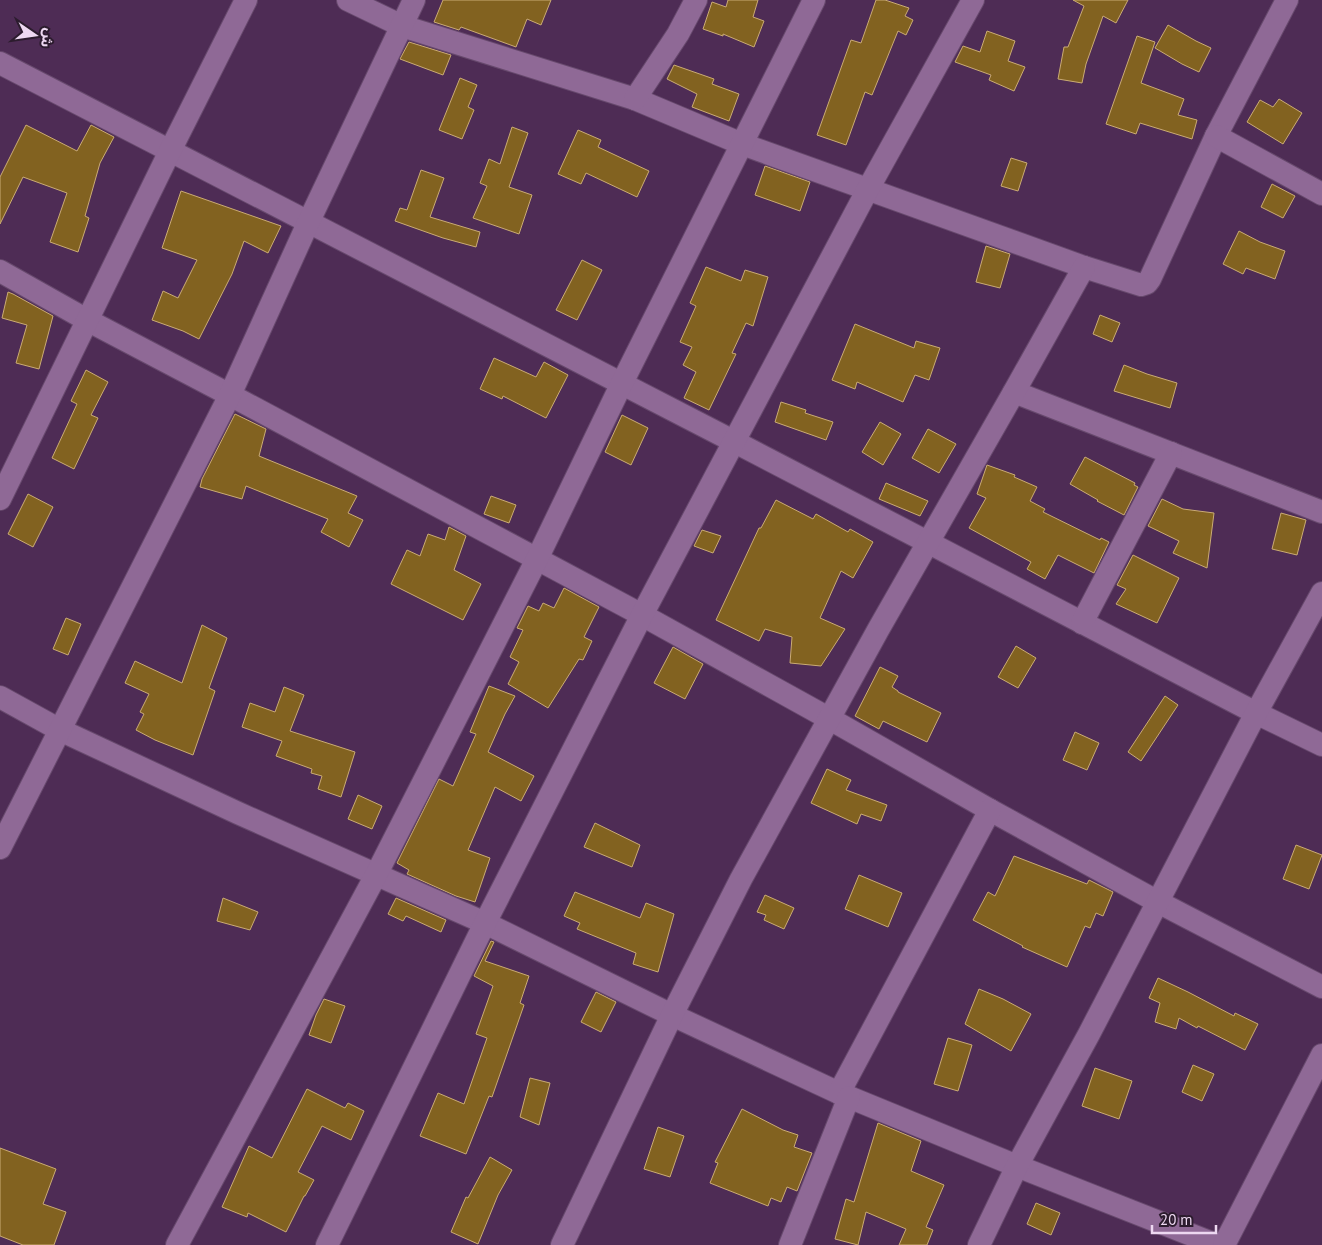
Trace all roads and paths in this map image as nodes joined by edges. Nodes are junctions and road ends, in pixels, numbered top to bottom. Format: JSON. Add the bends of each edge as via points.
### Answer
{"nodes":[{"id":1,"x":246,"y":0,"type":"edge"},
{"id":2,"x":348,"y":0,"type":"edge"},
{"id":3,"x":414,"y":0,"type":"edge"},
{"id":4,"x":696,"y":0,"type":"edge"},
{"id":5,"x":814,"y":0,"type":"edge"},
{"id":6,"x":973,"y":0,"type":"edge"},
{"id":7,"x":1287,"y":0,"type":"edge"},
{"id":8,"x":402,"y":26,"type":"junction"},
{"id":9,"x":0,"y":63,"type":"edge"},
{"id":10,"x":635,"y":99,"type":"junction"},
{"id":11,"x":1216,"y":136,"type":"junction"},
{"id":12,"x":742,"y":144,"type":"junction"},
{"id":13,"x":170,"y":151,"type":"junction"},
{"id":14,"x":868,"y":189,"type":"junction"},
{"id":15,"x":1322,"y":194,"type":"edge"},
{"id":16,"x":309,"y":222,"type":"junction"},
{"id":17,"x":1084,"y":267,"type":"junction"},
{"id":18,"x":0,"y":272,"type":"edge"},
{"id":19,"x":87,"y":320,"type":"junction"},
{"id":20,"x":622,"y":384,"type":"junction"},
{"id":21,"x":1014,"y":392,"type":"junction"},
{"id":22,"x":230,"y":395,"type":"junction"},
{"id":23,"x":735,"y":442,"type":"junction"},
{"id":24,"x":1171,"y":453,"type":"junction"},
{"id":25,"x":0,"y":499,"type":"edge"},
{"id":26,"x":1322,"y":512,"type":"edge"},
{"id":27,"x":928,"y":542,"type":"junction"},
{"id":28,"x":537,"y":559,"type":"junction"},
{"id":29,"x":1322,"y":593,"type":"edge"},
{"id":30,"x":642,"y":615,"type":"junction"},
{"id":31,"x":1082,"y":623,"type":"junction"},
{"id":32,"x":0,"y":697,"type":"edge"},
{"id":33,"x":1256,"y":713,"type":"junction"},
{"id":34,"x":830,"y":719,"type":"junction"},
{"id":35,"x":60,"y":730,"type":"junction"},
{"id":36,"x":1322,"y":745,"type":"edge"},
{"id":37,"x":990,"y":810,"type":"junction"},
{"id":38,"x":0,"y":848,"type":"edge"},
{"id":39,"x":376,"y":875,"type":"junction"},
{"id":40,"x":1158,"y":902,"type":"junction"},
{"id":41,"x":485,"y":923,"type":"junction"},
{"id":42,"x":1322,"y":987,"type":"edge"},
{"id":43,"x":672,"y":1015,"type":"junction"},
{"id":44,"x":1322,"y":1055,"type":"edge"},
{"id":45,"x":844,"y":1095,"type":"junction"},
{"id":46,"x":1016,"y":1166,"type":"junction"},
{"id":47,"x":177,"y":1245,"type":"edge"},
{"id":48,"x":327,"y":1245,"type":"edge"},
{"id":49,"x":562,"y":1245,"type":"edge"},
{"id":50,"x":790,"y":1245,"type":"edge"},
{"id":51,"x":979,"y":1245,"type":"edge"},
{"id":52,"x":1217,"y":1245,"type":"edge"},
{"id":53,"x":1224,"y":1245,"type":"edge"}],
"edges":[{"from":1,"to":13,"type":"street"},
{"from":2,"to":8,"type":"street"},
{"from":3,"to":8,"type":"street"},
{"from":4,"to":10,"type":"street","via":[[678,34]]},
{"from":5,"to":12,"type":"street"},
{"from":6,"to":14,"type":"street"},
{"from":7,"to":11,"type":"street"},
{"from":8,"to":10,"type":"street"},
{"from":8,"to":16,"type":"street"},
{"from":9,"to":13,"type":"street"},
{"from":10,"to":12,"type":"street"},
{"from":11,"to":15,"type":"street"},
{"from":11,"to":17,"type":"street","via":[[1146,283],[1141,285]]},
{"from":12,"to":14,"type":"street"},
{"from":12,"to":20,"type":"street"},
{"from":13,"to":16,"type":"street"},
{"from":13,"to":19,"type":"street"},
{"from":14,"to":17,"type":"street"},
{"from":14,"to":23,"type":"street"},
{"from":16,"to":20,"type":"street"},
{"from":16,"to":22,"type":"street"},
{"from":17,"to":21,"type":"street"},
{"from":18,"to":19,"type":"street"},
{"from":19,"to":22,"type":"street"},
{"from":19,"to":25,"type":"street"},
{"from":20,"to":23,"type":"street"},
{"from":20,"to":28,"type":"street"},
{"from":21,"to":24,"type":"street"},
{"from":21,"to":27,"type":"street"},
{"from":22,"to":28,"type":"street"},
{"from":22,"to":35,"type":"street"},
{"from":23,"to":27,"type":"street"},
{"from":23,"to":30,"type":"street"},
{"from":24,"to":26,"type":"street"},
{"from":24,"to":31,"type":"street"},
{"from":27,"to":31,"type":"street"},
{"from":27,"to":34,"type":"street"},
{"from":28,"to":30,"type":"street"},
{"from":28,"to":39,"type":"street"},
{"from":29,"to":33,"type":"street"},
{"from":30,"to":34,"type":"street"},
{"from":30,"to":41,"type":"street"},
{"from":31,"to":33,"type":"street"},
{"from":32,"to":35,"type":"street"},
{"from":33,"to":36,"type":"street"},
{"from":33,"to":40,"type":"street"},
{"from":34,"to":37,"type":"street"},
{"from":34,"to":43,"type":"street","via":[[741,879]]},
{"from":35,"to":38,"type":"street"},
{"from":35,"to":39,"type":"street"},
{"from":37,"to":40,"type":"street"},
{"from":37,"to":45,"type":"street"},
{"from":39,"to":41,"type":"street"},
{"from":39,"to":47,"type":"street"},
{"from":40,"to":42,"type":"street"},
{"from":40,"to":46,"type":"street"},
{"from":41,"to":43,"type":"street"},
{"from":41,"to":48,"type":"street"},
{"from":43,"to":45,"type":"street"},
{"from":43,"to":49,"type":"street"},
{"from":44,"to":53,"type":"street"},
{"from":45,"to":46,"type":"street"},
{"from":45,"to":50,"type":"street"},
{"from":46,"to":51,"type":"street"},
{"from":46,"to":52,"type":"street"}]}
